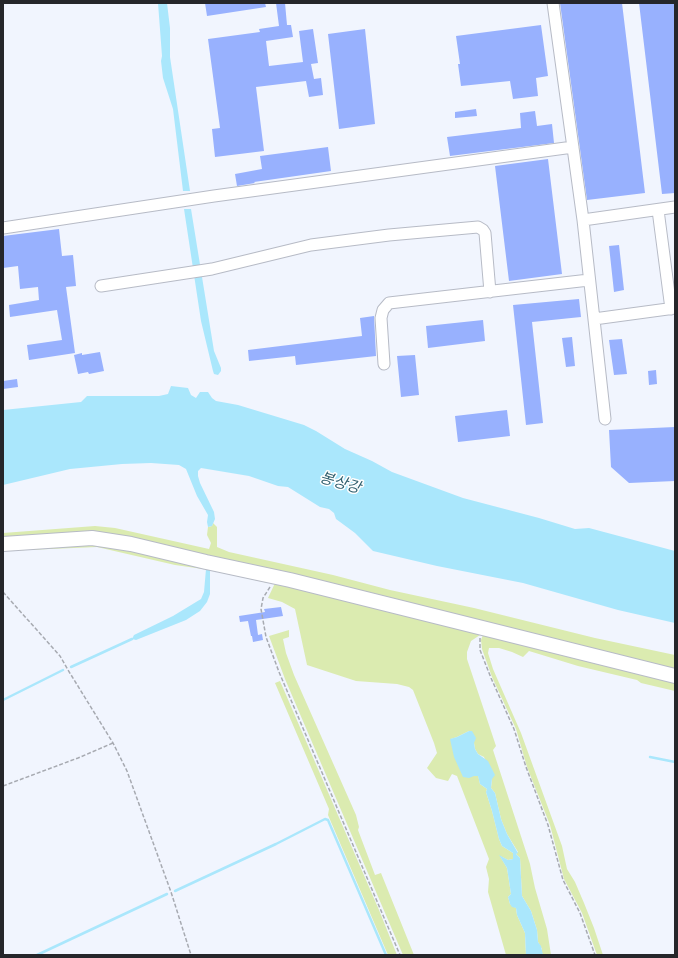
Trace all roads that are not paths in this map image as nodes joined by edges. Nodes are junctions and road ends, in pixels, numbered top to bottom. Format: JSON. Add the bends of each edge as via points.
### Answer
{"nodes":[{"id":1,"x":553,"y":3,"type":"edge"},
{"id":2,"x":573,"y":147,"type":"junction"},
{"id":3,"x":675,"y":207,"type":"edge"},
{"id":4,"x":658,"y":210,"type":"junction"},
{"id":5,"x":583,"y":220,"type":"junction"},
{"id":6,"x":3,"y":228,"type":"edge"},
{"id":7,"x":589,"y":280,"type":"junction"},
{"id":8,"x":101,"y":286,"type":"dead end"},
{"id":9,"x":490,"y":292,"type":"junction"},
{"id":10,"x":673,"y":309,"type":"edge"},
{"id":11,"x":594,"y":319,"type":"junction"},
{"id":12,"x":384,"y":364,"type":"dead end"},
{"id":13,"x":605,"y":419,"type":"dead end"},
{"id":14,"x":3,"y":544,"type":"edge"},
{"id":15,"x":675,"y":676,"type":"edge"}],
"edges":[{"from":1,"to":2,"type":"street"},
{"from":2,"to":5,"type":"street"},
{"from":2,"to":6,"type":"street"},
{"from":3,"to":4,"type":"street"},
{"from":4,"to":5,"type":"street"},
{"from":4,"to":10,"type":"street"},
{"from":5,"to":7,"type":"street"},
{"from":7,"to":9,"type":"street"},
{"from":7,"to":11,"type":"street"},
{"from":8,"to":9,"type":"street","via":[[212,268],[311,245],[478,227],[485,234]]},
{"from":9,"to":12,"type":"street","via":[[389,304],[383,310],[381,318]]},
{"from":10,"to":11,"type":"street"},
{"from":11,"to":13,"type":"street"},
{"from":14,"to":15,"type":"main road","via":[[74,539],[131,544],[276,577]]}]}
